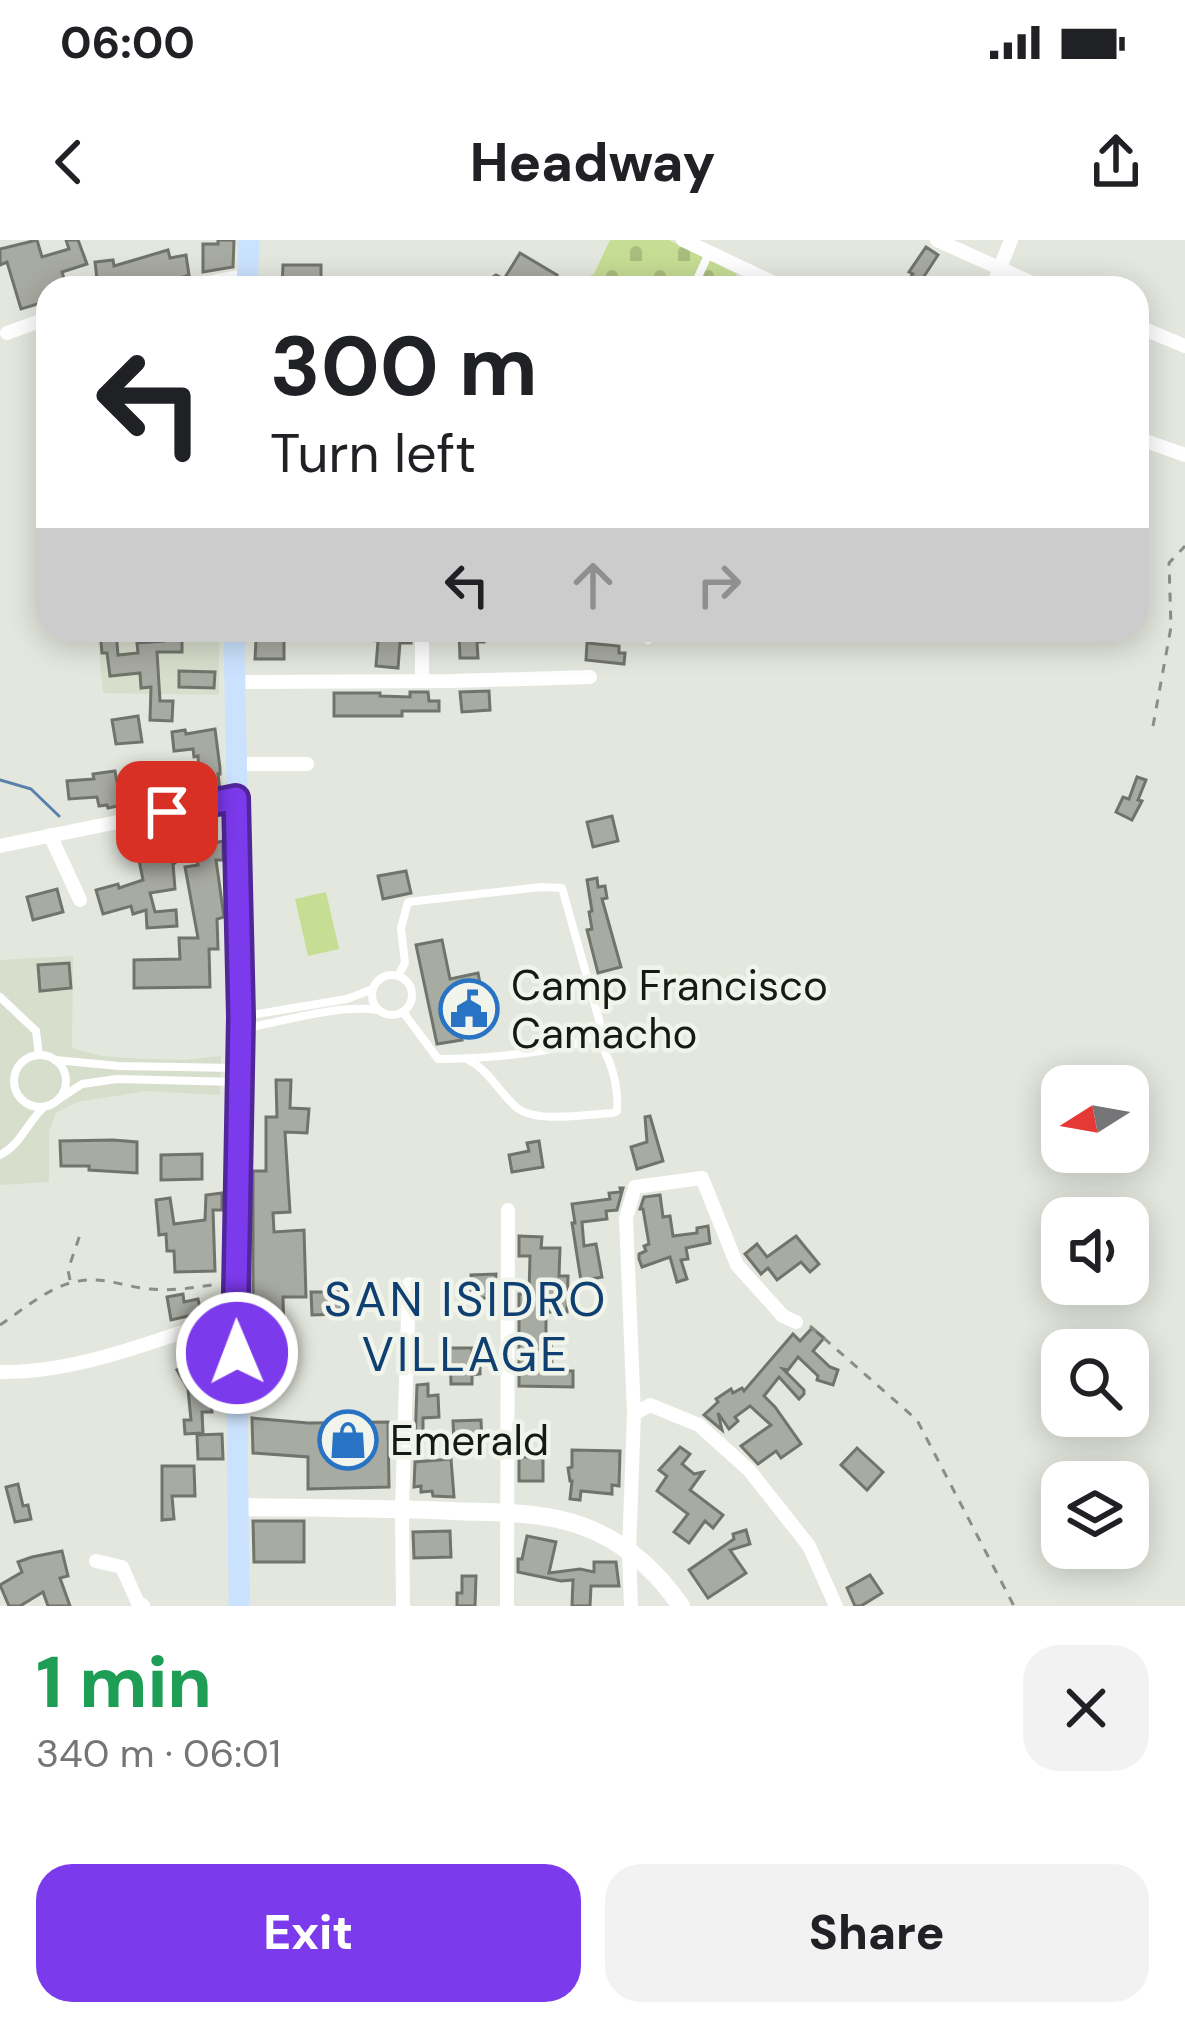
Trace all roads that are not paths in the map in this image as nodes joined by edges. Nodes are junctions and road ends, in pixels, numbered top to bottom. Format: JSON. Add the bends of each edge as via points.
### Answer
{"nodes":[{"id":1,"x":249,"y":240,"type":"edge"},
{"id":2,"x":683,"y":240,"type":"edge"},
{"id":3,"x":938,"y":240,"type":"edge"},
{"id":4,"x":1011,"y":240,"type":"edge"},
{"id":5,"x":710,"y":253,"type":"junction"},
{"id":6,"x":998,"y":270,"type":"junction"},
{"id":7,"x":247,"y":276,"type":"edge"},
{"id":8,"x":698,"y":276,"type":"edge"},
{"id":9,"x":759,"y":276,"type":"edge"},
{"id":10,"x":996,"y":276,"type":"edge"},
{"id":11,"x":1013,"y":276,"type":"edge"},
{"id":12,"x":36,"y":322,"type":"edge"},
{"id":13,"x":1149,"y":331,"type":"edge"},
{"id":14,"x":7,"y":333,"type":"dead end"},
{"id":15,"x":1185,"y":346,"type":"edge"},
{"id":16,"x":1149,"y":442,"type":"edge"},
{"id":17,"x":1185,"y":455,"type":"edge"},
{"id":18,"x":233,"y":642,"type":"edge"},
{"id":19,"x":422,"y":642,"type":"edge"},
{"id":20,"x":590,"y":677,"type":"dead end"},
{"id":21,"x":422,"y":681,"type":"junction"},
{"id":22,"x":233,"y":682,"type":"junction"},
{"id":23,"x":235,"y":764,"type":"junction"},
{"id":24,"x":308,"y":764,"type":"dead end"},
{"id":25,"x":236,"y":798,"type":"junction"},
{"id":26,"x":50,"y":835,"type":"junction"},
{"id":27,"x":0,"y":846,"type":"edge"},
{"id":28,"x":80,"y":900,"type":"dead end"},
{"id":29,"x":398,"y":976,"type":"junction"},
{"id":30,"x":373,"y":989,"type":"junction"},
{"id":31,"x":0,"y":997,"type":"edge"},
{"id":32,"x":378,"y":1010,"type":"junction"},
{"id":33,"x":403,"y":1012,"type":"junction"},
{"id":34,"x":240,"y":1023,"type":"junction"},
{"id":35,"x":595,"y":1037,"type":"junction"},
{"id":36,"x":39,"y":1055,"type":"junction"},
{"id":37,"x":465,"y":1059,"type":"junction"},
{"id":38,"x":55,"y":1060,"type":"junction"},
{"id":39,"x":239,"y":1075,"type":"junction"},
{"id":40,"x":59,"y":1099,"type":"junction"},
{"id":41,"x":44,"y":1107,"type":"junction"},
{"id":42,"x":0,"y":1155,"type":"edge"},
{"id":43,"x":508,"y":1210,"type":"dead end"},
{"id":44,"x":409,"y":1285,"type":"dead end"},
{"id":45,"x":236,"y":1314,"type":"junction"},
{"id":46,"x":796,"y":1322,"type":"road end"},
{"id":47,"x":0,"y":1372,"type":"edge"},
{"id":48,"x":634,"y":1414,"type":"junction"},
{"id":49,"x":240,"y":1508,"type":"junction"},
{"id":50,"x":402,"y":1509,"type":"junction"},
{"id":51,"x":507,"y":1513,"type":"junction"},
{"id":52,"x":629,"y":1551,"type":"junction"},
{"id":53,"x":96,"y":1561,"type":"dead end"},
{"id":54,"x":143,"y":1606,"type":"edge"},
{"id":55,"x":239,"y":1606,"type":"edge"},
{"id":56,"x":403,"y":1606,"type":"edge"},
{"id":57,"x":507,"y":1606,"type":"edge"},
{"id":58,"x":632,"y":1606,"type":"edge"},
{"id":59,"x":681,"y":1606,"type":"edge"},
{"id":60,"x":836,"y":1606,"type":"edge"}],
"edges":[{"from":1,"to":7,"type":"main road"},
{"from":2,"to":5,"type":"street"},
{"from":3,"to":6,"type":"street"},
{"from":4,"to":6,"type":"street"},
{"from":5,"to":8,"type":"lane"},
{"from":5,"to":9,"type":"street"},
{"from":6,"to":10,"type":"street"},
{"from":6,"to":11,"type":"street"},
{"from":12,"to":14,"type":"street"},
{"from":13,"to":15,"type":"street"},
{"from":16,"to":17,"type":"street"},
{"from":18,"to":22,"type":"main road"},
{"from":19,"to":21,"type":"street"},
{"from":20,"to":21,"type":"street"},
{"from":21,"to":22,"type":"street"},
{"from":22,"to":23,"type":"main road"},
{"from":23,"to":24,"type":"street"},
{"from":23,"to":25,"type":"main road"},
{"from":25,"to":26,"type":"street"},
{"from":25,"to":34,"type":"main road"},
{"from":26,"to":27,"type":"street"},
{"from":26,"to":28,"type":"street"},
{"from":29,"to":30,"type":"lane","via":[[380,978]]},
{"from":29,"to":33,"type":"lane","via":[[412,997]]},
{"from":29,"to":35,"type":"lane","via":[[409,902],[562,888],[599,1023]]},
{"from":30,"to":32,"type":"lane"},
{"from":30,"to":34,"type":"lane"},
{"from":31,"to":36,"type":"lane","via":[[36,1031]]},
{"from":32,"to":33,"type":"lane"},
{"from":32,"to":34,"type":"lane"},
{"from":33,"to":37,"type":"lane","via":[[438,1059]]},
{"from":34,"to":39,"type":"main road"},
{"from":35,"to":37,"type":"lane"},
{"from":35,"to":37,"type":"lane","via":[[612,1070],[613,1114],[531,1116]]},
{"from":36,"to":38,"type":"lane"},
{"from":36,"to":41,"type":"lane","via":[[17,1067],[14,1084],[21,1099]]},
{"from":38,"to":39,"type":"lane"},
{"from":38,"to":40,"type":"lane","via":[[66,1083]]},
{"from":39,"to":40,"type":"lane","via":[[117,1078],[82,1084]]},
{"from":39,"to":45,"type":"main road"},
{"from":40,"to":41,"type":"lane"},
{"from":41,"to":42,"type":"lane"},
{"from":43,"to":51,"type":"street"},
{"from":44,"to":50,"type":"street"},
{"from":45,"to":47,"type":"street","via":[[73,1364]]},
{"from":45,"to":49,"type":"main road"},
{"from":46,"to":48,"type":"street","via":[[737,1265],[702,1178],[635,1187],[626,1218]]},
{"from":48,"to":52,"type":"street"},
{"from":48,"to":60,"type":"street","via":[[650,1405],[699,1426],[748,1470],[809,1546]]},
{"from":49,"to":50,"type":"street"},
{"from":49,"to":55,"type":"main road"},
{"from":50,"to":51,"type":"street"},
{"from":50,"to":56,"type":"street"},
{"from":51,"to":52,"type":"street","via":[[588,1528]]},
{"from":51,"to":57,"type":"street"},
{"from":52,"to":58,"type":"street"},
{"from":52,"to":59,"type":"street"},
{"from":53,"to":54,"type":"street","via":[[122,1568]]}]}
